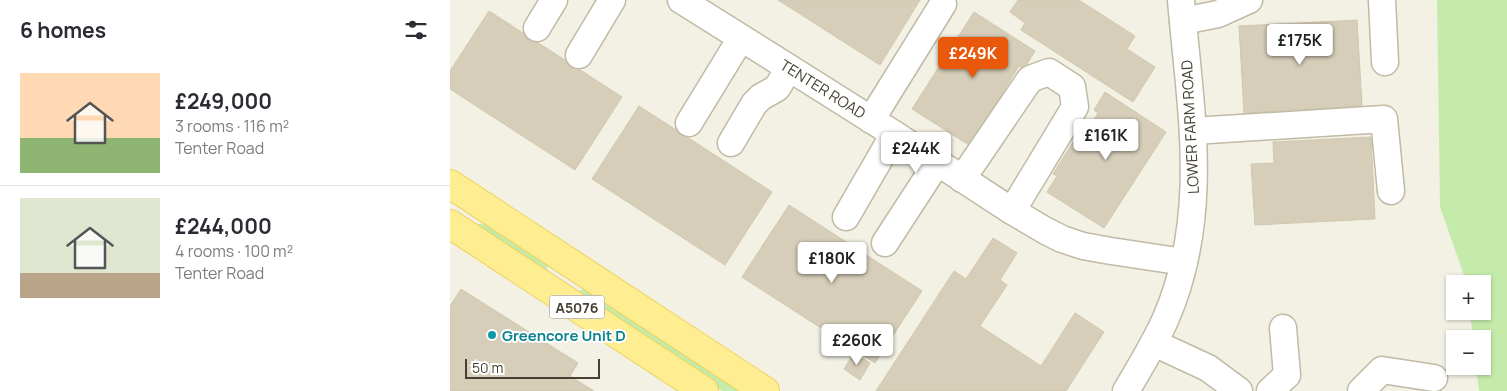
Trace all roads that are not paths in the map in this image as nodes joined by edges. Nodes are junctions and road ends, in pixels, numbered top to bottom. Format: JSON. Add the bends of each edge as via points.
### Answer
{"nodes":[{"id":1,"x":554,"y":0,"type":"edge"},
{"id":2,"x":612,"y":0,"type":"edge"},
{"id":3,"x":1249,"y":0,"type":"edge"},
{"id":4,"x":1382,"y":0,"type":"edge"},
{"id":5,"x":689,"y":2,"type":"edge"},
{"id":6,"x":943,"y":4,"type":"dead end"},
{"id":7,"x":1182,"y":10,"type":"edge"},
{"id":8,"x":537,"y":28,"type":"dead end"},
{"id":9,"x":741,"y":38,"type":"junction"},
{"id":10,"x":579,"y":55,"type":"dead end"},
{"id":11,"x":1385,"y":62,"type":"dead end"},
{"id":12,"x":789,"y":68,"type":"junction"},
{"id":13,"x":871,"y":120,"type":"junction"},
{"id":14,"x":689,"y":123,"type":"dead end"},
{"id":15,"x":1193,"y":132,"type":"junction"},
{"id":16,"x":894,"y":134,"type":"junction"},
{"id":17,"x":731,"y":143,"type":"dead end"},
{"id":18,"x":938,"y":163,"type":"junction"},
{"id":19,"x":962,"y":179,"type":"junction"},
{"id":20,"x":450,"y":184,"type":"edge"},
{"id":21,"x":1390,"y":190,"type":"dead end"},
{"id":22,"x":1012,"y":211,"type":"junction"},
{"id":23,"x":846,"y":217,"type":"dead end"},
{"id":24,"x":450,"y":224,"type":"edge"},
{"id":25,"x":885,"y":243,"type":"dead end"},
{"id":26,"x":1184,"y":262,"type":"junction"},
{"id":27,"x":1283,"y":328,"type":"dead end"},
{"id":28,"x":1154,"y":343,"type":"junction"},
{"id":29,"x":1434,"y":378,"type":"dead end"},
{"id":30,"x":704,"y":391,"type":"edge"},
{"id":31,"x":765,"y":391,"type":"edge"},
{"id":32,"x":1126,"y":391,"type":"edge"},
{"id":33,"x":1239,"y":391,"type":"edge"},
{"id":34,"x":1270,"y":391,"type":"edge"},
{"id":35,"x":1361,"y":391,"type":"edge"}],
"edges":[{"from":1,"to":8,"type":"street"},
{"from":2,"to":10,"type":"street"},
{"from":3,"to":7,"type":"street","via":[[1218,14]]},
{"from":4,"to":11,"type":"street"},
{"from":5,"to":9,"type":"street","name":"TENTER ROAD"},
{"from":6,"to":13,"type":"street"},
{"from":7,"to":15,"type":"street","name":"LOWER FARM ROAD"},
{"from":9,"to":12,"type":"street","name":"TENTER ROAD"},
{"from":9,"to":14,"type":"street"},
{"from":12,"to":13,"type":"street","name":"TENTER ROAD"},
{"from":12,"to":17,"type":"street","via":[[777,88],[754,104]]},
{"from":13,"to":16,"type":"street","name":"TENTER ROAD"},
{"from":15,"to":21,"type":"street","via":[[1384,119]]},
{"from":15,"to":26,"type":"street","name":"LOWER FARM ROAD","via":[[1194,199]]},
{"from":16,"to":18,"type":"street","name":"TENTER ROAD"},
{"from":16,"to":23,"type":"street"},
{"from":18,"to":19,"type":"street","name":"TENTER ROAD"},
{"from":18,"to":25,"type":"street"},
{"from":19,"to":22,"type":"street","name":"TENTER ROAD"},
{"from":19,"to":22,"type":"street","via":[[1030,79],[1049,72],[1072,87],[1075,107]]},
{"from":20,"to":31,"type":"main road"},
{"from":22,"to":26,"type":"street","name":"TENTER ROAD","via":[[1062,239],[1083,246]]},
{"from":24,"to":30,"type":"main road","number":"A5076"},
{"from":26,"to":28,"type":"street","name":"LOWER FARM ROAD","via":[[1167,317]]},
{"from":27,"to":34,"type":"street","via":[[1286,375]]},
{"from":28,"to":32,"type":"street","name":"LOWER FARM ROAD"},
{"from":28,"to":33,"type":"street","via":[[1208,368]]},
{"from":29,"to":35,"type":"street","via":[[1382,370]]}]}
